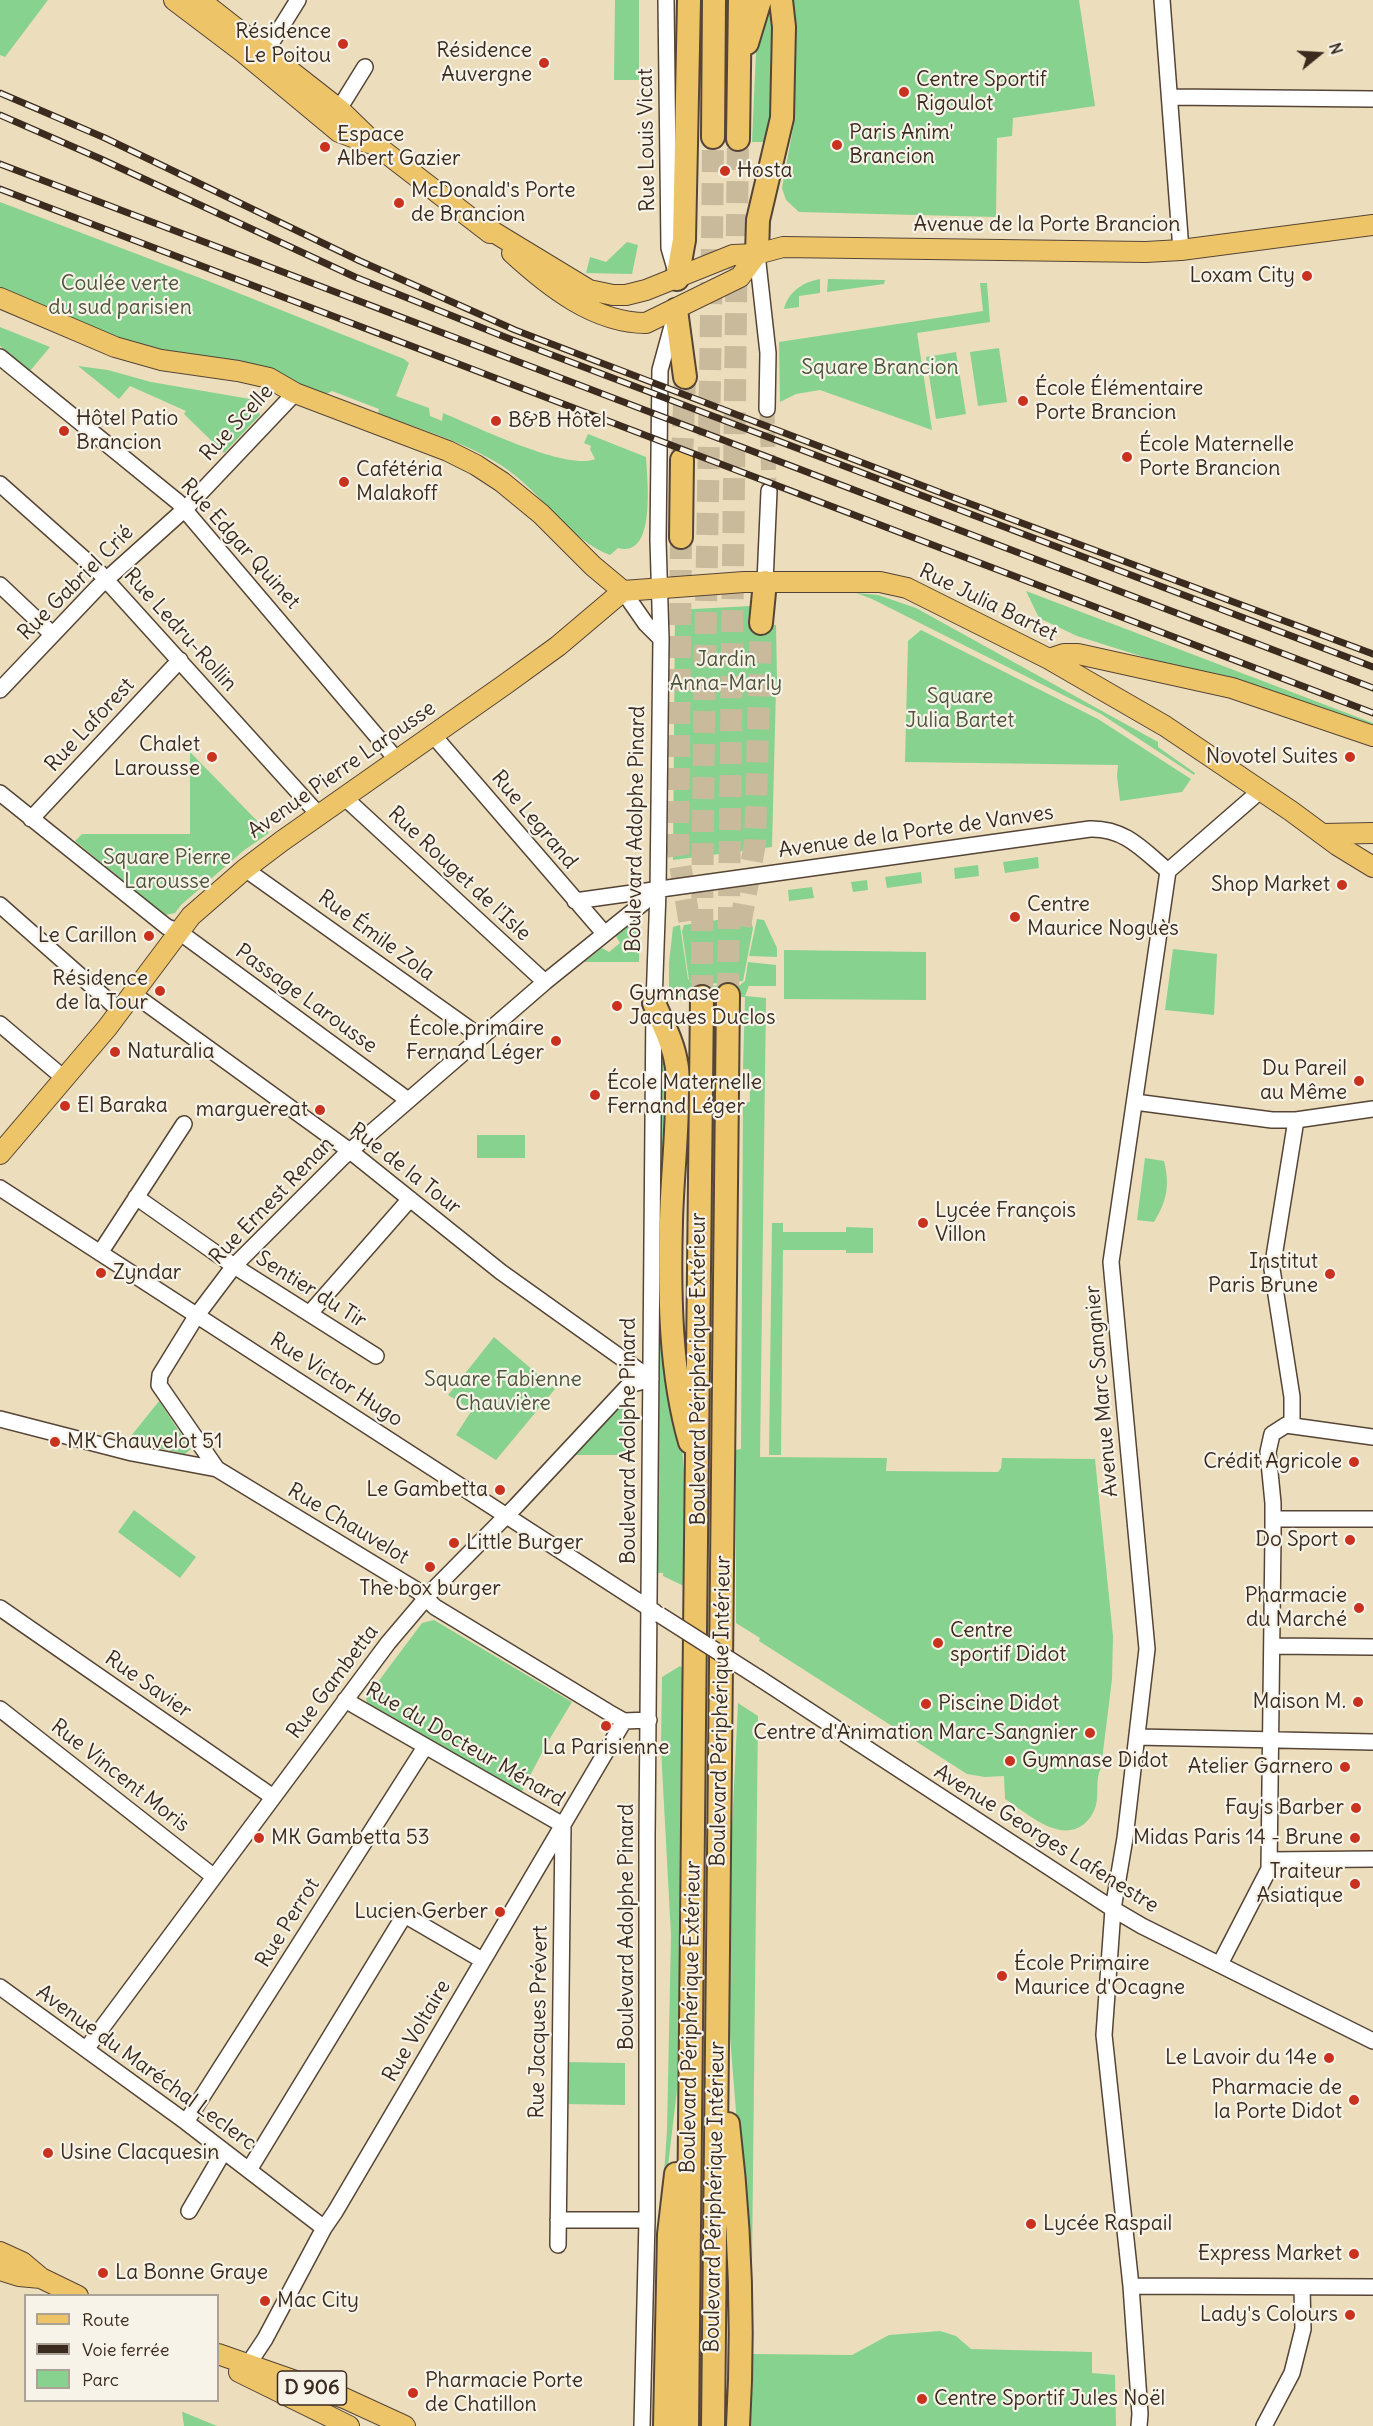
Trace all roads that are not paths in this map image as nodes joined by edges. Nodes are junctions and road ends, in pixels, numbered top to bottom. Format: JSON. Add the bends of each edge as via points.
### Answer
{"nodes":[{"id":1,"x":174,"y":0,"type":"edge"},
{"id":2,"x":200,"y":0,"type":"edge"},
{"id":3,"x":298,"y":0,"type":"edge"},
{"id":4,"x":666,"y":0,"type":"edge"},
{"id":5,"x":689,"y":0,"type":"edge"},
{"id":6,"x":714,"y":0,"type":"edge"},
{"id":7,"x":740,"y":0,"type":"edge"},
{"id":8,"x":760,"y":0,"type":"edge"},
{"id":9,"x":781,"y":0,"type":"edge"},
{"id":10,"x":1162,"y":0,"type":"edge"},
{"id":11,"x":261,"y":58,"type":"junction"},
{"id":12,"x":365,"y":67,"type":"dead end"},
{"id":13,"x":739,"y":70,"type":"junction"},
{"id":14,"x":1170,"y":97,"type":"junction"},
{"id":15,"x":1373,"y":99,"type":"edge"},
{"id":16,"x":339,"y":109,"type":"junction"},
{"id":17,"x":713,"y":137,"type":"tunnel mouth"},
{"id":18,"x":738,"y":139,"type":"tunnel mouth"},
{"id":19,"x":377,"y":146,"type":"junction"},
{"id":20,"x":482,"y":225,"type":"junction"},
{"id":21,"x":1373,"y":225,"type":"edge"},
{"id":22,"x":1181,"y":250,"type":"junction"},
{"id":23,"x":757,"y":254,"type":"junction"},
{"id":24,"x":678,"y":279,"type":"junction"},
{"id":25,"x":3,"y":304,"type":"edge"},
{"id":26,"x":676,"y":310,"type":"junction"},
{"id":27,"x":44,"y":330,"type":"junction"},
{"id":28,"x":71,"y":336,"type":"dead end"},
{"id":29,"x":0,"y":357,"type":"edge"},
{"id":30,"x":685,"y":377,"type":"tunnel mouth"},
{"id":31,"x":295,"y":393,"type":"junction"},
{"id":32,"x":767,"y":409,"type":"tunnel mouth"},
{"id":33,"x":682,"y":460,"type":"tunnel mouth"},
{"id":34,"x":0,"y":483,"type":"edge"},
{"id":35,"x":769,"y":491,"type":"tunnel mouth"},
{"id":36,"x":185,"y":509,"type":"junction"},
{"id":37,"x":681,"y":537,"type":"tunnel mouth"},
{"id":38,"x":106,"y":580,"type":"junction"},
{"id":39,"x":765,"y":582,"type":"junction"},
{"id":40,"x":0,"y":585,"type":"edge"},
{"id":41,"x":659,"y":589,"type":"junction"},
{"id":42,"x":623,"y":591,"type":"junction"},
{"id":43,"x":761,"y":623,"type":"tunnel mouth"},
{"id":44,"x":52,"y":634,"type":"junction"},
{"id":45,"x":661,"y":639,"type":"junction"},
{"id":46,"x":1049,"y":659,"type":"junction"},
{"id":47,"x":180,"y":660,"type":"junction"},
{"id":48,"x":0,"y":690,"type":"edge"},
{"id":49,"x":433,"y":735,"type":"junction"},
{"id":50,"x":1372,"y":735,"type":"edge"},
{"id":51,"x":397,"y":760,"type":"junction"},
{"id":52,"x":1260,"y":791,"type":"junction"},
{"id":53,"x":0,"y":793,"type":"edge"},
{"id":54,"x":345,"y":798,"type":"junction"},
{"id":55,"x":319,"y":815,"type":"junction"},
{"id":56,"x":31,"y":819,"type":"junction"},
{"id":57,"x":1373,"y":833,"type":"edge"},
{"id":58,"x":1323,"y":834,"type":"junction"},
{"id":59,"x":1373,"y":867,"type":"edge"},
{"id":60,"x":245,"y":869,"type":"junction"},
{"id":61,"x":1168,"y":871,"type":"junction"},
{"id":62,"x":658,"y":891,"type":"junction"},
{"id":63,"x":575,"y":901,"type":"junction"},
{"id":64,"x":0,"y":905,"type":"edge"},
{"id":65,"x":178,"y":931,"type":"junction"},
{"id":66,"x":604,"y":933,"type":"junction"},
{"id":67,"x":545,"y":982,"type":"junction"},
{"id":68,"x":132,"y":993,"type":"junction"},
{"id":69,"x":728,"y":995,"type":"tunnel mouth"},
{"id":70,"x":702,"y":997,"type":"tunnel mouth"},
{"id":71,"x":654,"y":1003,"type":"junction"},
{"id":72,"x":119,"y":1010,"type":"junction"},
{"id":73,"x":0,"y":1024,"type":"edge"},
{"id":74,"x":481,"y":1037,"type":"junction"},
{"id":75,"x":65,"y":1079,"type":"junction"},
{"id":76,"x":408,"y":1100,"type":"junction"},
{"id":77,"x":1135,"y":1102,"type":"junction"},
{"id":78,"x":1373,"y":1109,"type":"edge"},
{"id":79,"x":1296,"y":1120,"type":"junction"},
{"id":80,"x":184,"y":1124,"type":"dead end"},
{"id":81,"x":350,"y":1151,"type":"junction"},
{"id":82,"x":0,"y":1154,"type":"edge"},
{"id":83,"x":0,"y":1188,"type":"edge"},
{"id":84,"x":136,"y":1197,"type":"junction"},
{"id":85,"x":411,"y":1199,"type":"junction"},
{"id":86,"x":100,"y":1253,"type":"junction"},
{"id":87,"x":234,"y":1266,"type":"junction"},
{"id":88,"x":310,"y":1313,"type":"junction"},
{"id":89,"x":197,"y":1316,"type":"junction"},
{"id":90,"x":376,"y":1356,"type":"dead end"},
{"id":91,"x":651,"y":1379,"type":"junction"},
{"id":92,"x":1,"y":1420,"type":"edge"},
{"id":93,"x":1292,"y":1425,"type":"junction"},
{"id":94,"x":1373,"y":1437,"type":"edge"},
{"id":95,"x":217,"y":1469,"type":"junction"},
{"id":96,"x":698,"y":1472,"type":"junction"},
{"id":97,"x":507,"y":1515,"type":"junction"},
{"id":98,"x":1273,"y":1519,"type":"junction"},
{"id":99,"x":1373,"y":1520,"type":"edge"},
{"id":100,"x":426,"y":1597,"type":"junction"},
{"id":101,"x":0,"y":1608,"type":"edge"},
{"id":102,"x":654,"y":1612,"type":"junction"},
{"id":103,"x":1273,"y":1646,"type":"junction"},
{"id":104,"x":1373,"y":1647,"type":"edge"},
{"id":105,"x":345,"y":1700,"type":"junction"},
{"id":106,"x":0,"y":1709,"type":"edge"},
{"id":107,"x":624,"y":1720,"type":"junction"},
{"id":108,"x":649,"y":1720,"type":"junction"},
{"id":109,"x":1137,"y":1737,"type":"junction"},
{"id":110,"x":1270,"y":1740,"type":"junction"},
{"id":111,"x":1373,"y":1742,"type":"edge"},
{"id":112,"x":425,"y":1747,"type":"junction"},
{"id":113,"x":273,"y":1797,"type":"junction"},
{"id":114,"x":563,"y":1826,"type":"junction"},
{"id":115,"x":1373,"y":1859,"type":"edge"},
{"id":116,"x":1269,"y":1860,"type":"junction"},
{"id":117,"x":213,"y":1876,"type":"junction"},
{"id":118,"x":1113,"y":1909,"type":"junction"},
{"id":119,"x":482,"y":1960,"type":"junction"},
{"id":120,"x":1220,"y":1964,"type":"junction"},
{"id":121,"x":0,"y":1986,"type":"edge"},
{"id":122,"x":717,"y":2030,"type":"junction"},
{"id":123,"x":1373,"y":2041,"type":"edge"},
{"id":124,"x":87,"y":2048,"type":"junction"},
{"id":125,"x":689,"y":2069,"type":"junction"},
{"id":126,"x":186,"y":2122,"type":"junction"},
{"id":127,"x":224,"y":2151,"type":"junction"},
{"id":128,"x":249,"y":2170,"type":"junction"},
{"id":129,"x":189,"y":2211,"type":"dead end"},
{"id":130,"x":558,"y":2220,"type":"junction"},
{"id":131,"x":647,"y":2220,"type":"junction"},
{"id":132,"x":324,"y":2228,"type":"junction"},
{"id":133,"x":558,"y":2245,"type":"dead end"},
{"id":134,"x":0,"y":2252,"type":"edge"},
{"id":135,"x":0,"y":2270,"type":"edge"},
{"id":136,"x":41,"y":2278,"type":"junction"},
{"id":137,"x":1131,"y":2286,"type":"junction"},
{"id":138,"x":1373,"y":2287,"type":"edge"},
{"id":139,"x":1302,"y":2288,"type":"junction"},
{"id":140,"x":76,"y":2294,"type":"edge"},
{"id":141,"x":219,"y":2354,"type":"edge"},
{"id":142,"x":219,"y":2361,"type":"edge"},
{"id":143,"x":249,"y":2364,"type":"junction"},
{"id":144,"x":349,"y":2426,"type":"edge"},
{"id":145,"x":405,"y":2426,"type":"edge"},
{"id":146,"x":642,"y":2426,"type":"edge"},
{"id":147,"x":664,"y":2426,"type":"edge"},
{"id":148,"x":687,"y":2426,"type":"edge"},
{"id":149,"x":713,"y":2426,"type":"edge"},
{"id":150,"x":738,"y":2426,"type":"edge"},
{"id":151,"x":1139,"y":2426,"type":"edge"},
{"id":152,"x":1264,"y":2426,"type":"edge"}],
"edges":[{"from":1,"to":11,"type":"main road"},
{"from":2,"to":11,"type":"main road"},
{"from":3,"to":11,"type":"street"},
{"from":4,"to":24,"type":"street","name":"Rue Louis Vicat","via":[[669,248]]},
{"from":5,"to":24,"type":"highway","via":[[684,240]]},
{"from":6,"to":17,"type":"highway"},
{"from":7,"to":13,"type":"highway"},
{"from":8,"to":13,"type":"highway"},
{"from":9,"to":23,"type":"highway","via":[[782,118],[758,220]]},
{"from":10,"to":14,"type":"street"},
{"from":11,"to":16,"type":"main road"},
{"from":11,"to":19,"type":"main road","via":[[339,132]]},
{"from":12,"to":16,"type":"street"},
{"from":13,"to":18,"type":"highway"},
{"from":14,"to":15,"type":"street"},
{"from":14,"to":22,"type":"street"},
{"from":16,"to":19,"type":"main road"},
{"from":19,"to":20,"type":"main road"},
{"from":20,"to":24,"type":"main road","name":"Avenue de la Porte Brancion","via":[[599,293],[626,295]]},
{"from":20,"to":26,"type":"main road","via":[[547,282],[592,310],[640,323]]},
{"from":21,"to":22,"type":"main road","name":"Avenue de la Porte Brancion"},
{"from":22,"to":23,"type":"main road","name":"Avenue de la Porte Brancion","via":[[794,246]]},
{"from":23,"to":24,"type":"main road","name":"Avenue de la Porte Brancion","via":[[733,255]]},
{"from":23,"to":26,"type":"main road","via":[[740,277]]},
{"from":23,"to":32,"type":"street","via":[[768,353]]},
{"from":24,"to":26,"type":"main road"},
{"from":25,"to":27,"type":"main road"},
{"from":25,"to":31,"type":"main road","via":[[115,347],[161,360],[238,370],[269,378]]},
{"from":26,"to":30,"type":"highway"},
{"from":26,"to":41,"type":"street","name":"Boulevard Adolphe Pinard","via":[[660,370]]},
{"from":27,"to":28,"type":"main road"},
{"from":27,"to":31,"type":"main road","via":[[156,372]]},
{"from":29,"to":36,"type":"street","name":"Rue Edgar Quinet"},
{"from":31,"to":36,"type":"street","name":"Rue Scelle"},
{"from":31,"to":42,"type":"main road","via":[[476,465],[541,514]]},
{"from":33,"to":37,"type":"highway"},
{"from":34,"to":38,"type":"street","name":"Rue Ledru-Rollin"},
{"from":35,"to":39,"type":"street"},
{"from":36,"to":38,"type":"street","name":"Rue Gabriel Crié"},
{"from":36,"to":51,"type":"street","name":"Rue Edgar Quinet"},
{"from":38,"to":44,"type":"street","name":"Rue Gabriel Crié"},
{"from":38,"to":47,"type":"street","name":"Rue Ledru-Rollin"},
{"from":39,"to":41,"type":"main road","name":"Rue Julia Bartet"},
{"from":39,"to":43,"type":"highway"},
{"from":39,"to":46,"type":"main road","name":"Rue Julia Bartet","via":[[880,582],[907,588]]},
{"from":40,"to":44,"type":"street"},
{"from":41,"to":42,"type":"main road","name":"Rue Julia Bartet"},
{"from":41,"to":45,"type":"street","name":"Boulevard Adolphe Pinard"},
{"from":42,"to":45,"type":"street"},
{"from":42,"to":49,"type":"main road","name":"Avenue Pierre Larousse","via":[[558,646]]},
{"from":44,"to":48,"type":"street","name":"Rue Gabriel Crié"},
{"from":45,"to":62,"type":"street","name":"Boulevard Adolphe Pinard"},
{"from":46,"to":50,"type":"main road","via":[[1078,654],[1164,672],[1241,691]]},
{"from":46,"to":52,"type":"main road","name":"Rue Julia Bartet","via":[[1165,726]]},
{"from":47,"to":55,"type":"street","name":"Rue Ledru-Rollin"},
{"from":47,"to":56,"type":"street","name":"Rue Laforest"},
{"from":49,"to":51,"type":"main road","name":"Avenue Pierre Larousse"},
{"from":49,"to":63,"type":"street","name":"Rue Legrand"},
{"from":51,"to":54,"type":"main road","name":"Avenue Pierre Larousse"},
{"from":52,"to":58,"type":"main road","name":"Rue Julia Bartet"},
{"from":52,"to":61,"type":"street"},
{"from":53,"to":56,"type":"street","name":"Passage Larousse"},
{"from":54,"to":55,"type":"main road","name":"Avenue Pierre Larousse"},
{"from":54,"to":67,"type":"street","name":"Rue Rouget de l'Isle"},
{"from":55,"to":60,"type":"main road","name":"Avenue Pierre Larousse"},
{"from":56,"to":65,"type":"street","name":"Passage Larousse","via":[[167,927]]},
{"from":57,"to":58,"type":"main road"},
{"from":58,"to":59,"type":"main road","name":"Rue Julia Bartet"},
{"from":60,"to":65,"type":"main road","name":"Avenue Pierre Larousse"},
{"from":60,"to":74,"type":"street","name":"Rue Émile Zola"},
{"from":61,"to":62,"type":"street","name":"Avenue de la Porte de Vanves","via":[[1126,837],[1102,829]]},
{"from":61,"to":77,"type":"street","name":"Avenue Marc Sangnier"},
{"from":62,"to":63,"type":"street","name":"Avenue de la Porte de Vanves"},
{"from":62,"to":66,"type":"street","name":"Rue Ernest Renan"},
{"from":62,"to":71,"type":"street","name":"Boulevard Adolphe Pinard"},
{"from":63,"to":66,"type":"street","name":"Rue Legrand"},
{"from":64,"to":72,"type":"street"},
{"from":65,"to":68,"type":"main road","name":"Avenue Pierre Larousse"},
{"from":65,"to":76,"type":"street","name":"Passage Larousse"},
{"from":66,"to":67,"type":"street","name":"Rue Ernest Renan"},
{"from":67,"to":74,"type":"street","name":"Rue Ernest Renan"},
{"from":68,"to":72,"type":"main road","name":"Avenue Pierre Larousse"},
{"from":68,"to":81,"type":"street","name":"Rue de la Tour"},
{"from":69,"to":122,"type":"highway","name":"Boulevard Périphérique Intérieur"},
{"from":70,"to":96,"type":"highway","name":"Boulevard Périphérique Extérieur"},
{"from":71,"to":91,"type":"street","name":"Boulevard Adolphe Pinard"},
{"from":71,"to":96,"type":"highway","via":[[677,1065],[670,1278],[684,1421]]},
{"from":72,"to":75,"type":"main road","name":"Avenue Pierre Larousse"},
{"from":73,"to":75,"type":"street"},
{"from":74,"to":76,"type":"street","name":"Rue Ernest Renan"},
{"from":75,"to":82,"type":"main road","name":"Avenue Pierre Larousse"},
{"from":76,"to":81,"type":"street","name":"Rue Ernest Renan"},
{"from":77,"to":79,"type":"street"},
{"from":77,"to":109,"type":"street","name":"Avenue Marc Sangnier","via":[[1111,1263],[1147,1649]]},
{"from":78,"to":79,"type":"street"},
{"from":79,"to":93,"type":"street","via":[[1272,1269],[1292,1396]]},
{"from":80,"to":84,"type":"street"},
{"from":81,"to":85,"type":"street","name":"Rue de la Tour"},
{"from":81,"to":87,"type":"street","name":"Rue Ernest Renan"},
{"from":83,"to":86,"type":"street","name":"Rue Victor Hugo"},
{"from":84,"to":86,"type":"street"},
{"from":84,"to":87,"type":"street","name":"Sentier du Tir"},
{"from":85,"to":88,"type":"street"},
{"from":85,"to":91,"type":"street","name":"Rue de la Tour","via":[[501,1272]]},
{"from":86,"to":89,"type":"street","name":"Rue Victor Hugo"},
{"from":87,"to":88,"type":"street","name":"Sentier du Tir"},
{"from":87,"to":89,"type":"street","name":"Rue Ernest Renan"},
{"from":88,"to":90,"type":"street","name":"Sentier du Tir"},
{"from":89,"to":95,"type":"street","name":"Rue Ernest Renan","via":[[160,1375],[159,1385]]},
{"from":89,"to":97,"type":"street","name":"Rue Victor Hugo"},
{"from":91,"to":97,"type":"street","name":"Rue Gambetta","via":[[629,1385]]},
{"from":91,"to":102,"type":"street","name":"Boulevard Adolphe Pinard"},
{"from":92,"to":95,"type":"street","name":"Rue Chauvelot","via":[[132,1453]]},
{"from":93,"to":94,"type":"street"},
{"from":93,"to":98,"type":"street","via":[[1272,1434],[1269,1441]]},
{"from":95,"to":100,"type":"street","name":"Rue Chauvelot"},
{"from":96,"to":125,"type":"highway","name":"Boulevard Périphérique Extérieur"},
{"from":97,"to":100,"type":"street","name":"Rue Gambetta"},
{"from":97,"to":102,"type":"street","name":"Rue Victor Hugo"},
{"from":98,"to":99,"type":"street"},
{"from":98,"to":103,"type":"street"},
{"from":100,"to":105,"type":"street","name":"Rue Gambetta"},
{"from":100,"to":107,"type":"street","name":"Rue Chauvelot","via":[[435,1607]]},
{"from":101,"to":113,"type":"street","name":"Rue Savier"},
{"from":102,"to":108,"type":"street","name":"Boulevard Adolphe Pinard"},
{"from":102,"to":118,"type":"street","name":"Avenue Georges Lafenestre","bridge":true},
{"from":103,"to":104,"type":"street"},
{"from":103,"to":110,"type":"street"},
{"from":105,"to":112,"type":"street","name":"Rue du Docteur Ménard"},
{"from":105,"to":113,"type":"street","name":"Rue Gambetta"},
{"from":106,"to":117,"type":"street","name":"Rue Vincent Moris"},
{"from":107,"to":108,"type":"street"},
{"from":107,"to":114,"type":"street","name":"Rue Voltaire"},
{"from":108,"to":131,"type":"street","name":"Boulevard Adolphe Pinard"},
{"from":109,"to":110,"type":"street"},
{"from":109,"to":118,"type":"street","name":"Avenue Marc Sangnier"},
{"from":110,"to":111,"type":"street"},
{"from":110,"to":116,"type":"street"},
{"from":112,"to":114,"type":"street","name":"Rue du Docteur Ménard"},
{"from":112,"to":126,"type":"street","name":"Rue Perrot"},
{"from":113,"to":117,"type":"street","name":"Rue Gambetta"},
{"from":114,"to":119,"type":"street","name":"Rue Voltaire"},
{"from":114,"to":130,"type":"street","name":"Rue Jacques Prévert"},
{"from":115,"to":116,"type":"street"},
{"from":116,"to":120,"type":"street","via":[[1269,1869]]},
{"from":117,"to":124,"type":"street","name":"Rue Gambetta"},
{"from":118,"to":120,"type":"street","name":"Avenue Georges Lafenestre"},
{"from":118,"to":137,"type":"street","name":"Avenue Marc Sangnier","via":[[1104,2035]]},
{"from":119,"to":128,"type":"street","via":[[408,1917],[398,1923]]},
{"from":119,"to":132,"type":"street","name":"Rue Voltaire"},
{"from":120,"to":123,"type":"street","name":"Avenue Georges Lafenestre"},
{"from":121,"to":124,"type":"street","name":"Avenue du Maréchal Leclerc"},
{"from":122,"to":149,"type":"highway","name":"Boulevard Périphérique Intérieur"},
{"from":122,"to":150,"type":"highway","via":[[741,2265]]},
{"from":124,"to":126,"type":"street","name":"Avenue du Maréchal Leclerc"},
{"from":125,"to":147,"type":"highway","via":[[669,2234]]},
{"from":125,"to":148,"type":"highway","name":"Boulevard Périphérique Extérieur"},
{"from":126,"to":127,"type":"street","name":"Avenue du Maréchal Leclerc"},
{"from":127,"to":128,"type":"street","name":"Avenue du Maréchal Leclerc"},
{"from":127,"to":129,"type":"street"},
{"from":128,"to":132,"type":"street","name":"Avenue du Maréchal Leclerc"},
{"from":130,"to":131,"type":"street"},
{"from":130,"to":133,"type":"street","name":"Rue Jacques Prévert"},
{"from":131,"to":146,"type":"street","name":"Boulevard Adolphe Pinard"},
{"from":132,"to":143,"type":"street","name":"Rue Voltaire"},
{"from":134,"to":136,"type":"main road","via":[[22,2262]]},
{"from":135,"to":136,"type":"main road"},
{"from":136,"to":140,"type":"main road"},
{"from":137,"to":139,"type":"street"},
{"from":137,"to":151,"type":"street","name":"Avenue Marc Sangnier"},
{"from":138,"to":139,"type":"street"},
{"from":139,"to":152,"type":"street","via":[[1303,2329],[1295,2363]]},
{"from":141,"to":143,"type":"main road","number":"D 906"},
{"from":142,"to":144,"type":"main road","number":"D 906"},
{"from":143,"to":145,"type":"main road","number":"D 906","via":[[344,2398]]}]}
